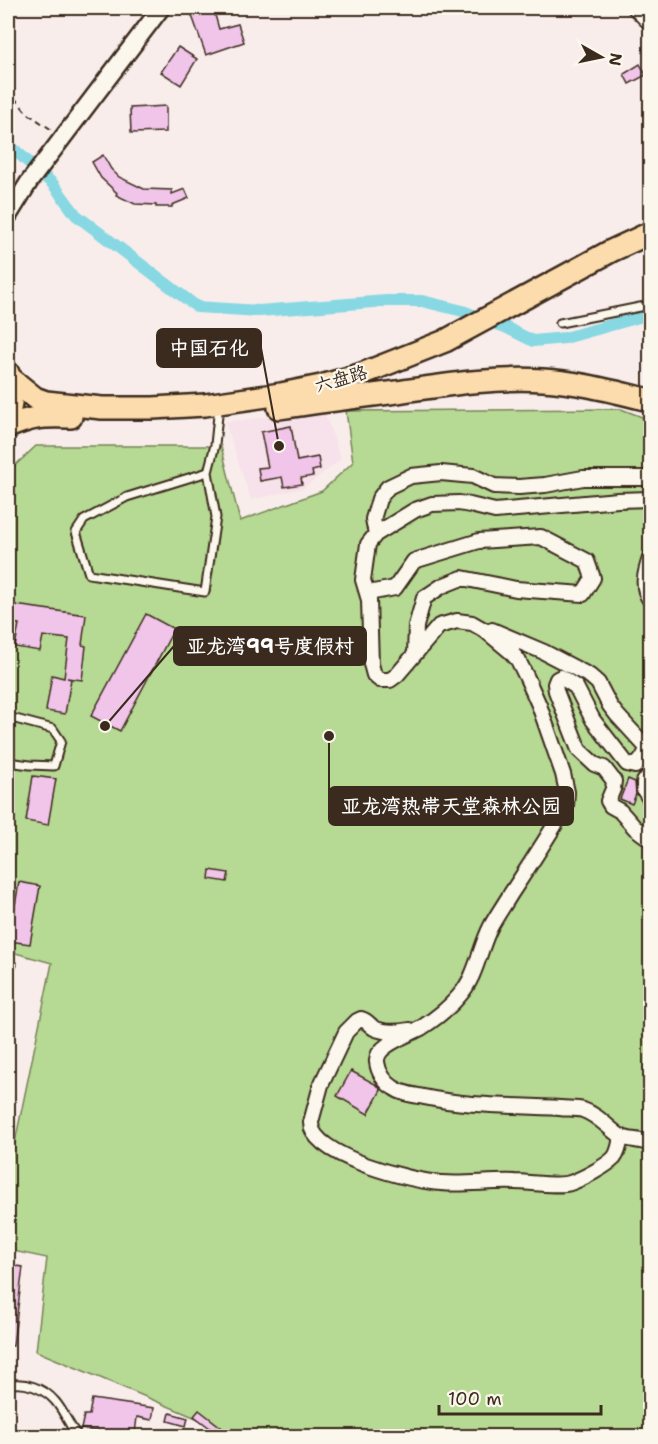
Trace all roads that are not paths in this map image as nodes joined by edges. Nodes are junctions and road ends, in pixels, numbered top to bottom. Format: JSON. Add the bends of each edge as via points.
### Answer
{"nodes":[{"id":1,"x":161,"y":8,"type":"edge"},
{"id":2,"x":635,"y":8,"type":"edge"},
{"id":3,"x":651,"y":23,"type":"edge"},
{"id":4,"x":8,"y":216,"type":"edge"},
{"id":5,"x":651,"y":233,"type":"edge"},
{"id":6,"x":651,"y":305,"type":"edge"},
{"id":7,"x":560,"y":323,"type":"dead end"},
{"id":8,"x":8,"y":375,"type":"edge"},
{"id":9,"x":651,"y":400,"type":"edge"},
{"id":10,"x":218,"y":415,"type":"junction"},
{"id":11,"x":8,"y":418,"type":"edge"},
{"id":12,"x":8,"y":427,"type":"edge"},
{"id":13,"x":208,"y":472,"type":"junction"},
{"id":14,"x":651,"y":480,"type":"edge"},
{"id":15,"x":651,"y":499,"type":"edge"},
{"id":16,"x":376,"y":534,"type":"junction"},
{"id":17,"x":651,"y":558,"type":"edge"},
{"id":18,"x":368,"y":593,"type":"junction"},
{"id":19,"x":651,"y":600,"type":"edge"},
{"id":20,"x":472,"y":622,"type":"junction"},
{"id":21,"x":415,"y":654,"type":"junction"},
{"id":22,"x":8,"y":717,"type":"edge"},
{"id":23,"x":649,"y":749,"type":"edge"},
{"id":24,"x":8,"y":762,"type":"edge"},
{"id":25,"x":651,"y":774,"type":"edge"},
{"id":26,"x":651,"y":799,"type":"edge"},
{"id":27,"x":651,"y":839,"type":"edge"},
{"id":28,"x":420,"y":1029,"type":"junction"},
{"id":29,"x":621,"y":1136,"type":"junction"},
{"id":30,"x":651,"y":1144,"type":"edge"},
{"id":31,"x":8,"y":1385,"type":"edge"},
{"id":32,"x":78,"y":1437,"type":"edge"}],
"edges":[{"from":1,"to":4,"type":"street","via":[[29,182]]},
{"from":2,"to":3,"type":"street"},
{"from":5,"to":8,"type":"main road","name":"六盘路","via":[[445,341],[359,375],[281,394],[205,405],[102,408],[46,402],[35,398]]},
{"from":6,"to":7,"type":"lane"},
{"from":8,"to":11,"type":"main road","via":[[12,404]]},
{"from":9,"to":10,"type":"main road","name":"六盘路","via":[[562,382],[496,380]]},
{"from":10,"to":12,"type":"main road","name":"六盘路","via":[[155,420],[39,416]]},
{"from":10,"to":13,"type":"lane"},
{"from":13,"to":13,"type":"lane","via":[[127,497],[84,520],[76,532],[90,574],[205,592],[216,518]]},
{"from":14,"to":16,"type":"street","via":[[583,478],[502,487],[473,477],[441,473],[411,476],[388,487],[379,499],[373,519]]},
{"from":15,"to":16,"type":"street","via":[[495,511],[459,503],[432,504]]},
{"from":16,"to":18,"type":"street","via":[[368,544],[366,557],[363,580]]},
{"from":17,"to":19,"type":"street","via":[[644,587]]},
{"from":18,"to":21,"type":"street","via":[[374,675],[390,680]]},
{"from":18,"to":21,"type":"street","via":[[395,588],[414,561],[479,541],[541,537],[587,561],[593,578],[583,594],[516,589],[462,578],[442,586],[424,598],[416,626]]},
{"from":20,"to":21,"type":"street","via":[[439,626]]},
{"from":20,"to":23,"type":"street","via":[[590,676],[617,715]]},
{"from":20,"to":28,"type":"street","via":[[518,660],[539,705],[563,774],[567,800],[491,925],[470,980],[452,1004]]},
{"from":22,"to":24,"type":"lane","via":[[53,729],[62,741],[54,766]]},
{"from":23,"to":27,"type":"street","via":[[640,763],[627,764],[593,720],[576,687],[561,677],[557,679],[556,691],[579,750],[604,768],[614,781],[608,801]]},
{"from":25,"to":26,"type":"street","via":[[644,782],[644,790]]},
{"from":28,"to":29,"type":"street","via":[[394,1041],[376,1058],[382,1076],[394,1089],[461,1104],[582,1110]]},
{"from":28,"to":29,"type":"street","via":[[383,1030],[362,1019],[346,1032],[321,1085],[311,1122],[316,1138],[361,1164],[440,1184],[568,1184],[614,1158]]},
{"from":29,"to":30,"type":"street"},
{"from":31,"to":32,"type":"lane","via":[[35,1386],[54,1400]]}]}
